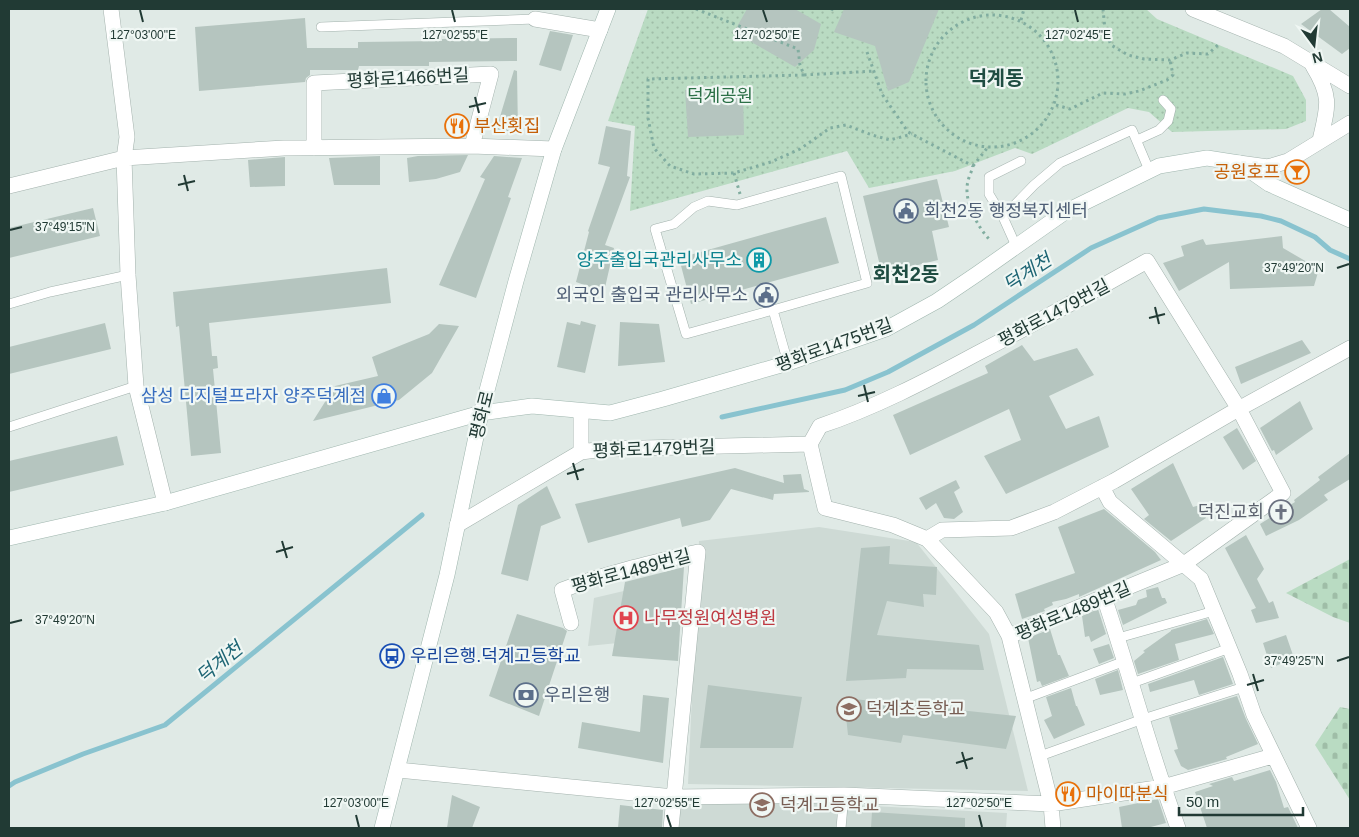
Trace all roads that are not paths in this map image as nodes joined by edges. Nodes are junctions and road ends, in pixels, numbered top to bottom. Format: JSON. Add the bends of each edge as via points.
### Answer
{"nodes":[{"id":1,"x":111,"y":9,"type":"edge"},
{"id":2,"x":608,"y":9,"type":"edge"},
{"id":3,"x":1193,"y":9,"type":"edge"},
{"id":4,"x":535,"y":19,"type":"joint"},
{"id":5,"x":321,"y":27,"type":"dead end"},
{"id":6,"x":600,"y":30,"type":"junction"},
{"id":7,"x":1310,"y":62,"type":"junction"},
{"id":8,"x":1350,"y":86,"type":"edge"},
{"id":9,"x":1163,"y":100,"type":"dead end"},
{"id":10,"x":1350,"y":122,"type":"edge"},
{"id":11,"x":1137,"y":140,"type":"junction"},
{"id":12,"x":1320,"y":140,"type":"junction"},
{"id":13,"x":472,"y":146,"type":"junction"},
{"id":14,"x":314,"y":148,"type":"junction"},
{"id":15,"x":554,"y":149,"type":"junction"},
{"id":16,"x":124,"y":158,"type":"junction"},
{"id":17,"x":1021,"y":161,"type":"dead end"},
{"id":18,"x":1239,"y":163,"type":"junction"},
{"id":19,"x":1149,"y":170,"type":"junction"},
{"id":20,"x":9,"y":186,"type":"edge"},
{"id":21,"x":1003,"y":217,"type":"junction"},
{"id":22,"x":1350,"y":220,"type":"edge"},
{"id":23,"x":1016,"y":246,"type":"junction"},
{"id":24,"x":128,"y":275,"type":"junction"},
{"id":25,"x":9,"y":304,"type":"edge"},
{"id":26,"x":773,"y":310,"type":"junction"},
{"id":27,"x":1350,"y":348,"type":"edge"},
{"id":28,"x":788,"y":363,"type":"junction"},
{"id":29,"x":136,"y":386,"type":"junction"},
{"id":30,"x":1239,"y":409,"type":"junction"},
{"id":31,"x":582,"y":412,"type":"junction"},
{"id":32,"x":481,"y":413,"type":"junction"},
{"id":33,"x":9,"y":427,"type":"edge"},
{"id":34,"x":810,"y":444,"type":"junction"},
{"id":35,"x":581,"y":452,"type":"junction"},
{"id":36,"x":1102,"y":487,"type":"junction"},
{"id":37,"x":165,"y":503,"type":"junction"},
{"id":38,"x":457,"y":525,"type":"junction"},
{"id":39,"x":9,"y":538,"type":"edge"},
{"id":40,"x":927,"y":539,"type":"junction"},
{"id":41,"x":1184,"y":564,"type":"junction"},
{"id":42,"x":1104,"y":597,"type":"junction"},
{"id":43,"x":1214,"y":610,"type":"junction"},
{"id":44,"x":571,"y":623,"type":"dead end"},
{"id":45,"x":1009,"y":636,"type":"junction"},
{"id":46,"x":1118,"y":638,"type":"junction"},
{"id":47,"x":1230,"y":648,"type":"junction"},
{"id":48,"x":1125,"y":661,"type":"junction"},
{"id":49,"x":1132,"y":683,"type":"junction"},
{"id":50,"x":1244,"y":687,"type":"junction"},
{"id":51,"x":1024,"y":699,"type":"junction"},
{"id":52,"x":1143,"y":718,"type":"junction"},
{"id":53,"x":1040,"y":756,"type":"junction"},
{"id":54,"x":1273,"y":756,"type":"junction"},
{"id":55,"x":398,"y":770,"type":"junction"},
{"id":56,"x":1163,"y":787,"type":"junction"},
{"id":57,"x":844,"y":795,"type":"junction"},
{"id":58,"x":674,"y":797,"type":"junction"},
{"id":59,"x":1051,"y":804,"type":"junction"},
{"id":60,"x":382,"y":828,"type":"edge"},
{"id":61,"x":671,"y":828,"type":"edge"},
{"id":62,"x":841,"y":828,"type":"edge"},
{"id":63,"x":1053,"y":828,"type":"edge"},
{"id":64,"x":1178,"y":828,"type":"edge"},
{"id":65,"x":1308,"y":828,"type":"edge"}],
"edges":[{"from":1,"to":16,"type":"street","via":[[127,137]]},
{"from":2,"to":6,"type":"street","name":"평화로"},
{"from":3,"to":7,"type":"street","via":[[1284,46]]},
{"from":4,"to":5,"type":"lane"},
{"from":4,"to":6,"type":"street"},
{"from":6,"to":15,"type":"street","name":"평화로"},
{"from":7,"to":8,"type":"street"},
{"from":7,"to":12,"type":"street","via":[[1324,83],[1328,106]]},
{"from":9,"to":11,"type":"lane","via":[[1171,109],[1168,122]]},
{"from":10,"to":12,"type":"street","name":"평화로1475번길"},
{"from":11,"to":19,"type":"lane"},
{"from":11,"to":21,"type":"lane","via":[[1132,130],[1060,163]]},
{"from":12,"to":18,"type":"street","name":"평화로1475번길","via":[[1288,161],[1268,167]]},
{"from":13,"to":14,"type":"street"},
{"from":13,"to":14,"type":"street","name":"평화로1466번길","via":[[491,74],[314,83]]},
{"from":13,"to":15,"type":"street"},
{"from":14,"to":16,"type":"street"},
{"from":15,"to":32,"type":"street","name":"평화로"},
{"from":16,"to":20,"type":"street"},
{"from":16,"to":24,"type":"street"},
{"from":17,"to":21,"type":"lane","via":[[990,177],[989,194]]},
{"from":18,"to":19,"type":"street","name":"평화로1475번길","via":[[1206,158]]},
{"from":18,"to":22,"type":"street","name":"평화로1475번길","via":[[1269,184]]},
{"from":19,"to":23,"type":"street","name":"평화로1475번길","via":[[1065,212]]},
{"from":21,"to":23,"type":"lane"},
{"from":23,"to":28,"type":"street","name":"평화로1475번길","via":[[936,301],[886,329]]},
{"from":24,"to":25,"type":"lane"},
{"from":24,"to":29,"type":"street"},
{"from":26,"to":26,"type":"lane","via":[[686,334],[655,229],[674,224],[694,207],[708,201],[742,204],[840,176],[866,283]]},
{"from":26,"to":28,"type":"lane"},
{"from":27,"to":30,"type":"street"},
{"from":28,"to":31,"type":"street","name":"평화로1475번길","via":[[610,413]]},
{"from":29,"to":33,"type":"lane"},
{"from":29,"to":37,"type":"street"},
{"from":30,"to":34,"type":"street","name":"평화로1479번길","via":[[1147,261],[943,372],[854,415],[820,426]]},
{"from":30,"to":36,"type":"street"},
{"from":30,"to":41,"type":"street","name":"평화로1489번길","via":[[1283,493]]},
{"from":31,"to":32,"type":"street","name":"평화로1475번길","via":[[532,406]]},
{"from":31,"to":35,"type":"street"},
{"from":32,"to":37,"type":"street","name":"평화로1475번길"},
{"from":32,"to":38,"type":"street","name":"평화로"},
{"from":34,"to":35,"type":"street","name":"평화로1479번길"},
{"from":34,"to":40,"type":"street","via":[[825,508],[893,525]]},
{"from":35,"to":38,"type":"street","name":"평화로1479번길"},
{"from":36,"to":40,"type":"street","via":[[1054,512],[1011,528],[942,530]]},
{"from":36,"to":41,"type":"street","via":[[1110,502]]},
{"from":37,"to":39,"type":"street","name":"평화로1475번길"},
{"from":38,"to":55,"type":"street","name":"평화로"},
{"from":40,"to":45,"type":"street","via":[[996,612]]},
{"from":41,"to":42,"type":"street","name":"평화로1489번길"},
{"from":41,"to":43,"type":"street","via":[[1201,579]]},
{"from":42,"to":45,"type":"street","name":"평화로1489번길"},
{"from":42,"to":46,"type":"street"},
{"from":43,"to":46,"type":"lane"},
{"from":43,"to":47,"type":"street"},
{"from":44,"to":58,"type":"street","name":"평화로1489번길","via":[[562,590],[634,567],[698,552]]},
{"from":45,"to":51,"type":"street","name":"평화로1489번길"},
{"from":46,"to":48,"type":"street"},
{"from":47,"to":49,"type":"lane"},
{"from":47,"to":50,"type":"street"},
{"from":48,"to":49,"type":"street"},
{"from":48,"to":51,"type":"lane"},
{"from":49,"to":52,"type":"street"},
{"from":50,"to":52,"type":"lane"},
{"from":50,"to":54,"type":"street"},
{"from":51,"to":53,"type":"street","name":"평화로1489번길"},
{"from":52,"to":53,"type":"lane"},
{"from":52,"to":56,"type":"street"},
{"from":53,"to":59,"type":"street","name":"평화로1489번길"},
{"from":54,"to":56,"type":"street"},
{"from":54,"to":65,"type":"street"},
{"from":55,"to":58,"type":"street"},
{"from":55,"to":60,"type":"street","name":"평화로"},
{"from":56,"to":59,"type":"street"},
{"from":56,"to":64,"type":"street"},
{"from":57,"to":58,"type":"street"},
{"from":57,"to":59,"type":"street"},
{"from":57,"to":62,"type":"lane"},
{"from":58,"to":61,"type":"street"},
{"from":59,"to":63,"type":"street","name":"평화로1489번길"}]}
